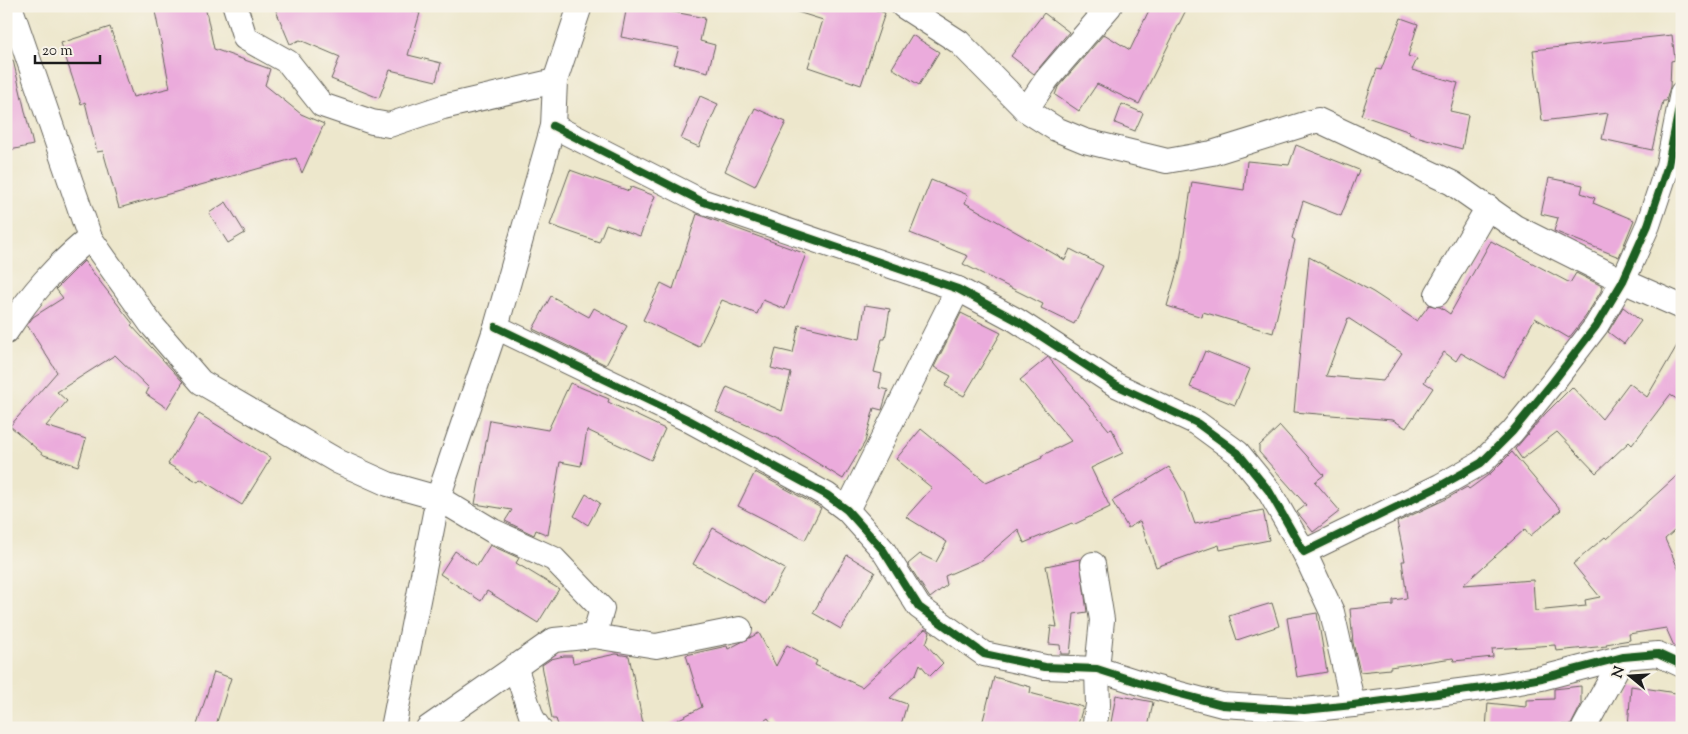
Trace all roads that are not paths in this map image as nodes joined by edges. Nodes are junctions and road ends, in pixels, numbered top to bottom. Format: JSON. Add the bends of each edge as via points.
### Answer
{"nodes":[{"id":1,"x":10,"y":6,"type":"edge"},
{"id":2,"x":235,"y":6,"type":"edge"},
{"id":3,"x":580,"y":6,"type":"edge"},
{"id":4,"x":903,"y":6,"type":"edge"},
{"id":5,"x":1110,"y":6,"type":"edge"},
{"id":6,"x":555,"y":81,"type":"junction"},
{"id":7,"x":1682,"y":93,"type":"edge"},
{"id":8,"x":1026,"y":110,"type":"junction"},
{"id":9,"x":552,"y":126,"type":"junction"},
{"id":10,"x":1488,"y":207,"type":"junction"},
{"id":11,"x":90,"y":238,"type":"junction"},
{"id":12,"x":1623,"y":281,"type":"junction"},
{"id":13,"x":958,"y":288,"type":"junction"},
{"id":14,"x":1437,"y":294,"type":"dead end"},
{"id":15,"x":1682,"y":307,"type":"edge"},
{"id":16,"x":496,"y":327,"type":"junction"},
{"id":17,"x":6,"y":332,"type":"edge"},
{"id":18,"x":438,"y":498,"type":"junction"},
{"id":19,"x":847,"y":510,"type":"junction"},
{"id":20,"x":1304,"y":552,"type":"junction"},
{"id":21,"x":1093,"y":564,"type":"dead end"},
{"id":22,"x":740,"y":629,"type":"dead end"},
{"id":23,"x":594,"y":636,"type":"junction"},
{"id":24,"x":1623,"y":657,"type":"junction"},
{"id":25,"x":1682,"y":665,"type":"edge"},
{"id":26,"x":515,"y":666,"type":"junction"},
{"id":27,"x":1097,"y":669,"type":"junction"},
{"id":28,"x":1353,"y":705,"type":"junction"},
{"id":29,"x":393,"y":728,"type":"edge"},
{"id":30,"x":428,"y":728,"type":"edge"},
{"id":31,"x":540,"y":728,"type":"edge"},
{"id":32,"x":1094,"y":728,"type":"edge"},
{"id":33,"x":1584,"y":728,"type":"edge"}],
"edges":[{"from":1,"to":11,"type":"street"},
{"from":2,"to":6,"type":"street","via":[[245,38],[288,62],[322,105],[372,122],[389,125],[443,107]]},
{"from":3,"to":6,"type":"street"},
{"from":4,"to":8,"type":"street","via":[[959,42]]},
{"from":5,"to":8,"type":"street","via":[[1047,79]]},
{"from":6,"to":9,"type":"street"},
{"from":7,"to":12,"type":"street","via":[[1668,165],[1648,225]]},
{"from":8,"to":10,"type":"street","via":[[1056,129],[1085,141],[1167,161],[1212,153],[1318,120],[1452,183]]},
{"from":9,"to":13,"type":"street","via":[[701,201]]},
{"from":9,"to":16,"type":"street"},
{"from":10,"to":12,"type":"street","via":[[1515,226]]},
{"from":10,"to":14,"type":"street"},
{"from":11,"to":17,"type":"street","via":[[60,262]]},
{"from":11,"to":18,"type":"street","via":[[152,324],[201,382],[339,462],[388,484]]},
{"from":12,"to":15,"type":"street"},
{"from":12,"to":20,"type":"street","via":[[1596,326],[1553,382],[1512,432],[1481,463]]},
{"from":13,"to":19,"type":"street"},
{"from":13,"to":20,"type":"street","via":[[1016,320],[1116,385],[1197,423],[1238,453],[1269,491]]},
{"from":16,"to":18,"type":"street"},
{"from":16,"to":19,"type":"street","via":[[689,420],[826,494]]},
{"from":18,"to":23,"type":"street","via":[[494,531],[554,559],[602,609]]},
{"from":18,"to":29,"type":"street"},
{"from":19,"to":27,"type":"street","via":[[883,550],[919,607],[984,654],[1045,667]]},
{"from":20,"to":28,"type":"street","via":[[1332,612]]},
{"from":21,"to":27,"type":"street","via":[[1102,620]]},
{"from":22,"to":23,"type":"street","via":[[656,646]]},
{"from":23,"to":26,"type":"street","via":[[554,640]]},
{"from":24,"to":25,"type":"street","via":[[1658,654]]},
{"from":24,"to":28,"type":"street","via":[[1542,678]]},
{"from":24,"to":33,"type":"street"},
{"from":26,"to":30,"type":"street"},
{"from":26,"to":31,"type":"street","via":[[532,718]]},
{"from":27,"to":28,"type":"street","via":[[1222,705],[1304,710]]},
{"from":27,"to":32,"type":"street","via":[[1098,705]]}]}
